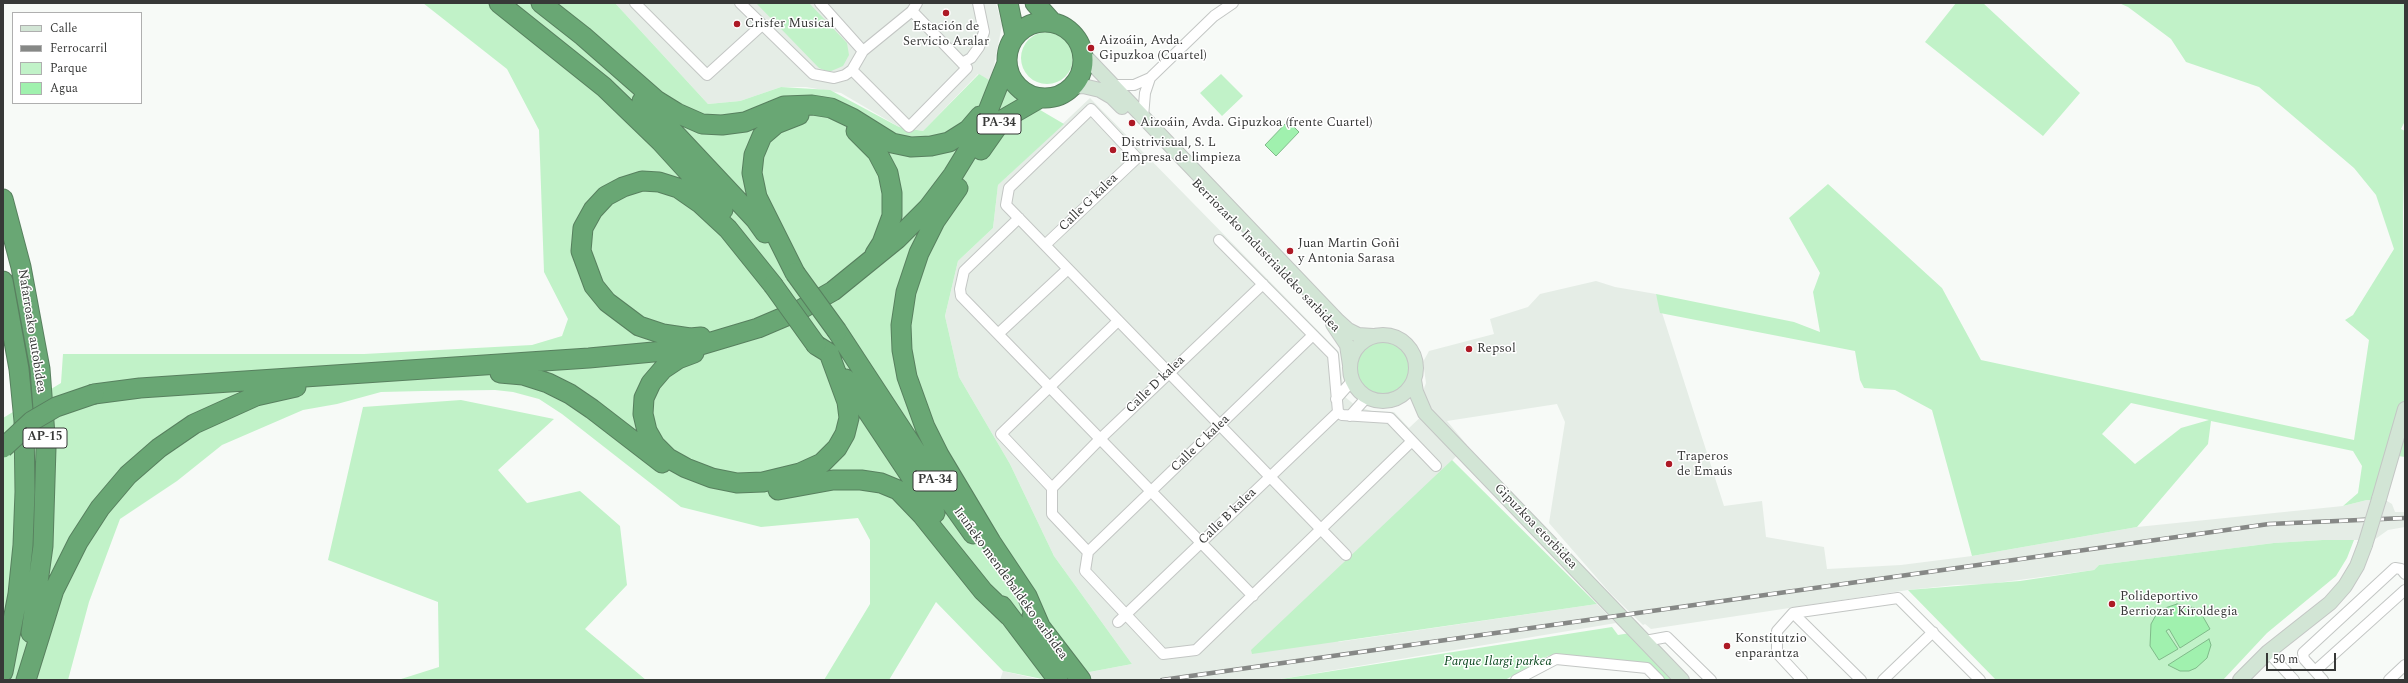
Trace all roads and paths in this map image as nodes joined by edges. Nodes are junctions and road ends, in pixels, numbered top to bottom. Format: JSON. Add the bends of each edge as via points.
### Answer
{"nodes":[{"id":1,"x":499,"y":3,"type":"edge"},
{"id":2,"x":527,"y":3,"type":"edge"},
{"id":3,"x":541,"y":3,"type":"edge"},
{"id":4,"x":635,"y":3,"type":"edge"},
{"id":5,"x":740,"y":3,"type":"edge"},
{"id":6,"x":820,"y":3,"type":"edge"},
{"id":7,"x":978,"y":3,"type":"edge"},
{"id":8,"x":1008,"y":3,"type":"edge"},
{"id":9,"x":1035,"y":3,"type":"edge"},
{"id":10,"x":1233,"y":3,"type":"edge"},
{"id":11,"x":914,"y":7,"type":"edge"},
{"id":12,"x":1053,"y":23,"type":"junction"},
{"id":13,"x":762,"y":25,"type":"junction"},
{"id":14,"x":1015,"y":36,"type":"junction"},
{"id":15,"x":863,"y":52,"type":"junction"},
{"id":16,"x":1082,"y":54,"type":"junction"},
{"id":17,"x":1007,"y":62,"type":"junction"},
{"id":18,"x":962,"y":63,"type":"junction"},
{"id":19,"x":852,"y":70,"type":"junction"},
{"id":20,"x":1150,"y":78,"type":"junction"},
{"id":21,"x":1113,"y":85,"type":"junction"},
{"id":22,"x":1073,"y":87,"type":"junction"},
{"id":23,"x":1040,"y":98,"type":"junction"},
{"id":24,"x":992,"y":101,"type":"junction"},
{"id":25,"x":1142,"y":117,"type":"junction"},
{"id":26,"x":972,"y":166,"type":"junction"},
{"id":27,"x":3,"y":199,"type":"edge"},
{"id":28,"x":1019,"y":218,"type":"junction"},
{"id":29,"x":1219,"y":240,"type":"dead end"},
{"id":30,"x":1045,"y":245,"type":"junction"},
{"id":31,"x":870,"y":262,"type":"junction"},
{"id":32,"x":1068,"y":269,"type":"junction"},
{"id":33,"x":782,"y":280,"type":"junction"},
{"id":34,"x":3,"y":281,"type":"edge"},
{"id":35,"x":1263,"y":284,"type":"junction"},
{"id":36,"x":1118,"y":321,"type":"junction"},
{"id":37,"x":758,"y":328,"type":"junction"},
{"id":38,"x":998,"y":334,"type":"junction"},
{"id":39,"x":1312,"y":335,"type":"junction"},
{"id":40,"x":1374,"y":336,"type":"junction"},
{"id":41,"x":822,"y":346,"type":"junction"},
{"id":42,"x":702,"y":351,"type":"junction"},
{"id":43,"x":1350,"y":365,"type":"junction"},
{"id":44,"x":472,"y":371,"type":"junction"},
{"id":45,"x":1169,"y":373,"type":"junction"},
{"id":46,"x":1414,"y":380,"type":"junction"},
{"id":47,"x":1352,"y":381,"type":"junction"},
{"id":48,"x":1050,"y":387,"type":"junction"},
{"id":49,"x":1366,"y":397,"type":"junction"},
{"id":50,"x":1336,"y":399,"type":"junction"},
{"id":51,"x":1394,"y":399,"type":"junction"},
{"id":52,"x":2405,"y":409,"type":"edge"},
{"id":53,"x":1338,"y":412,"type":"junction"},
{"id":54,"x":1425,"y":413,"type":"junction"},
{"id":55,"x":1350,"y":416,"type":"junction"},
{"id":56,"x":1220,"y":426,"type":"junction"},
{"id":57,"x":1100,"y":439,"type":"junction"},
{"id":58,"x":1412,"y":441,"type":"junction"},
{"id":59,"x":3,"y":448,"type":"edge"},
{"id":60,"x":1436,"y":466,"type":"dead end"},
{"id":61,"x":1270,"y":477,"type":"junction"},
{"id":62,"x":1052,"y":488,"type":"junction"},
{"id":63,"x":1152,"y":492,"type":"junction"},
{"id":64,"x":1321,"y":530,"type":"junction"},
{"id":65,"x":1201,"y":543,"type":"junction"},
{"id":66,"x":1088,"y":552,"type":"junction"},
{"id":67,"x":1346,"y":555,"type":"dead end"},
{"id":68,"x":2405,"y":574,"type":"edge"},
{"id":69,"x":2405,"y":590,"type":"edge"},
{"id":70,"x":1253,"y":596,"type":"junction"},
{"id":71,"x":1793,"y":614,"type":"junction"},
{"id":72,"x":1126,"y":615,"type":"junction"},
{"id":73,"x":1009,"y":616,"type":"junction"},
{"id":74,"x":1118,"y":622,"type":"dead end"},
{"id":75,"x":1040,"y":626,"type":"junction"},
{"id":76,"x":1933,"y":632,"type":"junction"},
{"id":77,"x":1645,"y":641,"type":"junction"},
{"id":78,"x":2268,"y":652,"type":"junction"},
{"id":79,"x":2405,"y":665,"type":"edge"},
{"id":80,"x":1056,"y":669,"type":"edge"},
{"id":81,"x":2315,"y":671,"type":"junction"},
{"id":82,"x":3,"y":672,"type":"edge"},
{"id":83,"x":26,"y":680,"type":"edge"},
{"id":84,"x":1081,"y":680,"type":"edge"},
{"id":85,"x":1516,"y":680,"type":"edge"},
{"id":86,"x":1659,"y":680,"type":"edge"},
{"id":87,"x":1682,"y":680,"type":"edge"},
{"id":88,"x":1711,"y":680,"type":"edge"},
{"id":89,"x":1802,"y":680,"type":"edge"},
{"id":90,"x":1860,"y":680,"type":"edge"},
{"id":91,"x":1883,"y":680,"type":"edge"},
{"id":92,"x":1980,"y":680,"type":"edge"},
{"id":93,"x":2240,"y":680,"type":"edge"},
{"id":94,"x":2294,"y":680,"type":"edge"},
{"id":95,"x":2323,"y":680,"type":"edge"},
{"id":96,"x":2389,"y":680,"type":"edge"}],
"edges":[{"from":1,"to":33,"type":"highway","via":[[604,87],[661,142],[718,203]]},
{"from":2,"to":33,"type":"highway","via":[[593,55],[665,123],[755,219]]},
{"from":3,"to":24,"type":"highway","via":[[656,100],[677,114],[702,124],[745,122],[784,106],[812,105],[831,108],[892,143],[911,147],[931,146],[949,142],[968,130]]},
{"from":4,"to":13,"type":"street","via":[[707,75]]},
{"from":5,"to":13,"type":"street"},
{"from":6,"to":15,"type":"street"},
{"from":7,"to":18,"type":"street","via":[[984,32],[980,46],[971,58]]},
{"from":8,"to":14,"type":"highway"},
{"from":9,"to":12,"type":"highway"},
{"from":10,"to":20,"type":"street","via":[[1214,16]]},
{"from":11,"to":15,"type":"street"},
{"from":11,"to":18,"type":"street"},
{"from":12,"to":14,"type":"highway","via":[[1032,24]]},
{"from":12,"to":16,"type":"highway","via":[[1072,34],[1079,43]]},
{"from":13,"to":19,"type":"street","via":[[813,74],[834,78]]},
{"from":14,"to":17,"type":"highway","number":"PA-34","via":[[1010,44]]},
{"from":15,"to":19,"type":"street"},
{"from":16,"to":21,"type":"main road","name":"Berriozarko Industrialdeko sarbidea"},
{"from":16,"to":22,"type":"highway","via":[[1080,75]]},
{"from":17,"to":23,"type":"highway","via":[[1010,75],[1017,86],[1028,94]]},
{"from":17,"to":24,"type":"highway","number":"PA-34"},
{"from":18,"to":19,"type":"street","via":[[967,68],[909,127]]},
{"from":20,"to":21,"type":"street","via":[[1134,85]]},
{"from":20,"to":25,"type":"street"},
{"from":21,"to":25,"type":"main road","name":"Berriozarko Industrialdeko sarbidea"},
{"from":22,"to":23,"type":"highway","number":"PA-34","via":[[1053,97]]},
{"from":22,"to":43,"type":"main road","name":"Berriozarko Industrialdeko sarbidea","via":[[1083,86],[1100,90],[1112,97],[1338,329],[1347,344]]},
{"from":23,"to":26,"type":"highway","number":"PA-34","via":[[1002,120]]},
{"from":24,"to":31,"type":"highway","number":"PA-34","via":[[980,131],[928,208],[897,240]]},
{"from":25,"to":40,"type":"main road","name":"Berriozarko Industrialdeko sarbidea","via":[[1338,321],[1358,335]]},
{"from":26,"to":42,"type":"highway","number":"PA-34","via":[[909,238],[876,268],[835,297],[802,317]]},
{"from":26,"to":75,"type":"highway","via":[[936,221],[919,253],[906,292],[901,325],[902,350],[907,377],[925,427],[991,542],[1027,596]]},
{"from":27,"to":83,"type":"highway","name":"Nafarroako autobidea","number":"AP-15","via":[[21,267],[40,369],[46,448],[43,546]]},
{"from":28,"to":30,"type":"street"},
{"from":28,"to":30,"type":"street","name":"Calle G kalea","via":[[1006,205],[1008,188],[1091,109],[1137,158]]},
{"from":28,"to":38,"type":"street","via":[[964,272],[960,289],[961,296]]},
{"from":29,"to":35,"type":"street"},
{"from":30,"to":32,"type":"street"},
{"from":31,"to":33,"type":"highway","via":[[882,243],[892,216],[892,193],[888,173],[878,152],[863,136],[842,121],[815,113],[793,116],[776,124],[762,136],[754,155],[752,174],[756,197]]},
{"from":31,"to":37,"type":"highway","number":"PA-34","via":[[833,291],[798,311]]},
{"from":32,"to":36,"type":"street"},
{"from":32,"to":38,"type":"street"},
{"from":33,"to":37,"type":"highway","via":[[701,204],[678,188],[659,182],[642,181],[606,196],[593,210],[583,228],[581,251],[585,268],[594,286],[606,302],[638,326],[663,334],[690,338],[719,336]]},
{"from":33,"to":41,"type":"highway","bridge":true},
{"from":33,"to":75,"type":"highway","name":"Iruñeko mendebaldeko sarbidea","number":"PA-34","bridge":true,"via":[[837,331],[934,479]]},
{"from":34,"to":82,"type":"highway","name":"Nafarroako autobidea","number":"AP-15","via":[[19,369],[24,421],[25,492],[18,594]]},
{"from":35,"to":39,"type":"street"},
{"from":35,"to":45,"type":"street","name":"Calle D kalea"},
{"from":36,"to":45,"type":"street"},
{"from":36,"to":48,"type":"street"},
{"from":37,"to":59,"type":"highway","bridge":true,"via":[[701,345],[664,351],[148,387],[94,394],[56,406],[32,421]]},
{"from":38,"to":48,"type":"street"},
{"from":39,"to":50,"type":"street","via":[[1333,355]]},
{"from":39,"to":56,"type":"street","name":"Calle C kalea"},
{"from":40,"to":43,"type":"main road","via":[[1357,347]]},
{"from":40,"to":46,"type":"main road","via":[[1389,336],[1404,342],[1415,360]]},
{"from":41,"to":42,"type":"highway","via":[[847,402],[849,418],[846,434],[822,463],[800,473],[763,482],[737,483],[712,478],[686,468],[668,458],[655,445],[647,431],[643,414],[644,398],[651,383],[663,369],[678,359]]},
{"from":41,"to":73,"type":"highway","name":"Iruñeko mendebaldeko sarbidea","number":"PA-34"},
{"from":42,"to":44,"type":"highway","via":[[648,359]]},
{"from":43,"to":47,"type":"main road"},
{"from":44,"to":73,"type":"highway","via":[[523,375],[548,383],[592,408],[676,474],[697,483],[726,491],[755,493],[833,480],[861,480],[898,490],[922,515],[983,591]]},
{"from":44,"to":83,"type":"highway","via":[[327,381],[286,388],[223,409],[194,424],[159,448],[128,475],[100,508],[78,542],[54,590]]},
{"from":45,"to":56,"type":"street"},
{"from":45,"to":57,"type":"street","name":"Calle D kalea"},
{"from":46,"to":51,"type":"main road","via":[[1402,395]]},
{"from":46,"to":54,"type":"main road","name":"Gipuzkoa etorbidea"},
{"from":47,"to":49,"type":"main road"},
{"from":47,"to":50,"type":"street"},
{"from":48,"to":57,"type":"street"},
{"from":48,"to":62,"type":"street","via":[[1001,434]]},
{"from":49,"to":51,"type":"main road","via":[[1383,401]]},
{"from":49,"to":55,"type":"street"},
{"from":50,"to":53,"type":"street"},
{"from":51,"to":54,"type":"main road","name":"Gipuzkoa etorbidea","via":[[1409,403]]},
{"from":52,"to":78,"type":"main road","bridge":true,"via":[[2357,566],[2345,586],[2330,603]]},
{"from":53,"to":55,"type":"street"},
{"from":53,"to":61,"type":"street","name":"Calle B kalea"},
{"from":54,"to":77,"type":"main road","name":"Gipuzkoa etorbidea"},
{"from":55,"to":58,"type":"street","via":[[1390,418]]},
{"from":56,"to":61,"type":"street"},
{"from":56,"to":63,"type":"street","name":"Calle C kalea"},
{"from":57,"to":62,"type":"street","name":"Calle D kalea"},
{"from":57,"to":63,"type":"street"},
{"from":58,"to":60,"type":"street"},
{"from":58,"to":64,"type":"street"},
{"from":61,"to":64,"type":"street"},
{"from":61,"to":65,"type":"street","name":"Calle B kalea"},
{"from":62,"to":66,"type":"street","via":[[1052,514]]},
{"from":63,"to":65,"type":"street"},
{"from":63,"to":66,"type":"street","name":"Calle C kalea"},
{"from":64,"to":67,"type":"street"},
{"from":64,"to":70,"type":"street"},
{"from":65,"to":70,"type":"street"},
{"from":65,"to":72,"type":"street","name":"Calle B kalea"},
{"from":66,"to":72,"type":"street","via":[[1085,571]]},
{"from":68,"to":81,"type":"street","via":[[2401,569],[2395,568],[2303,653],[2304,659]]},
{"from":69,"to":81,"type":"street"},
{"from":70,"to":72,"type":"street","via":[[1196,650],[1163,654]]},
{"from":71,"to":76,"type":"street","via":[[1898,598]]},
{"from":71,"to":89,"type":"street","via":[[1777,631],[1777,653]]},
{"from":71,"to":90,"type":"street"},
{"from":72,"to":74,"type":"street","name":"Calle B kalea"},
{"from":73,"to":80,"type":"highway","name":"Iruñeko mendebaldeko sarbidea","number":"PA-34"},
{"from":75,"to":80,"type":"highway","name":"Iruñeko mendebaldeko sarbidea","number":"PA-34"},
{"from":76,"to":91,"type":"street"},
{"from":76,"to":92,"type":"street"},
{"from":77,"to":87,"type":"main road","name":"Gipuzkoa etorbidea"},
{"from":77,"to":88,"type":"street","via":[[1667,637]]},
{"from":78,"to":93,"type":"main road"},
{"from":78,"to":94,"type":"street"},
{"from":79,"to":96,"type":"street"},
{"from":80,"to":84,"type":"highway","name":"Iruñeko mendebaldeko sarbidea","number":"PA-34"},
{"from":81,"to":95,"type":"street"},
{"from":85,"to":86,"type":"street","via":[[1556,659],[1647,668]]}]}
